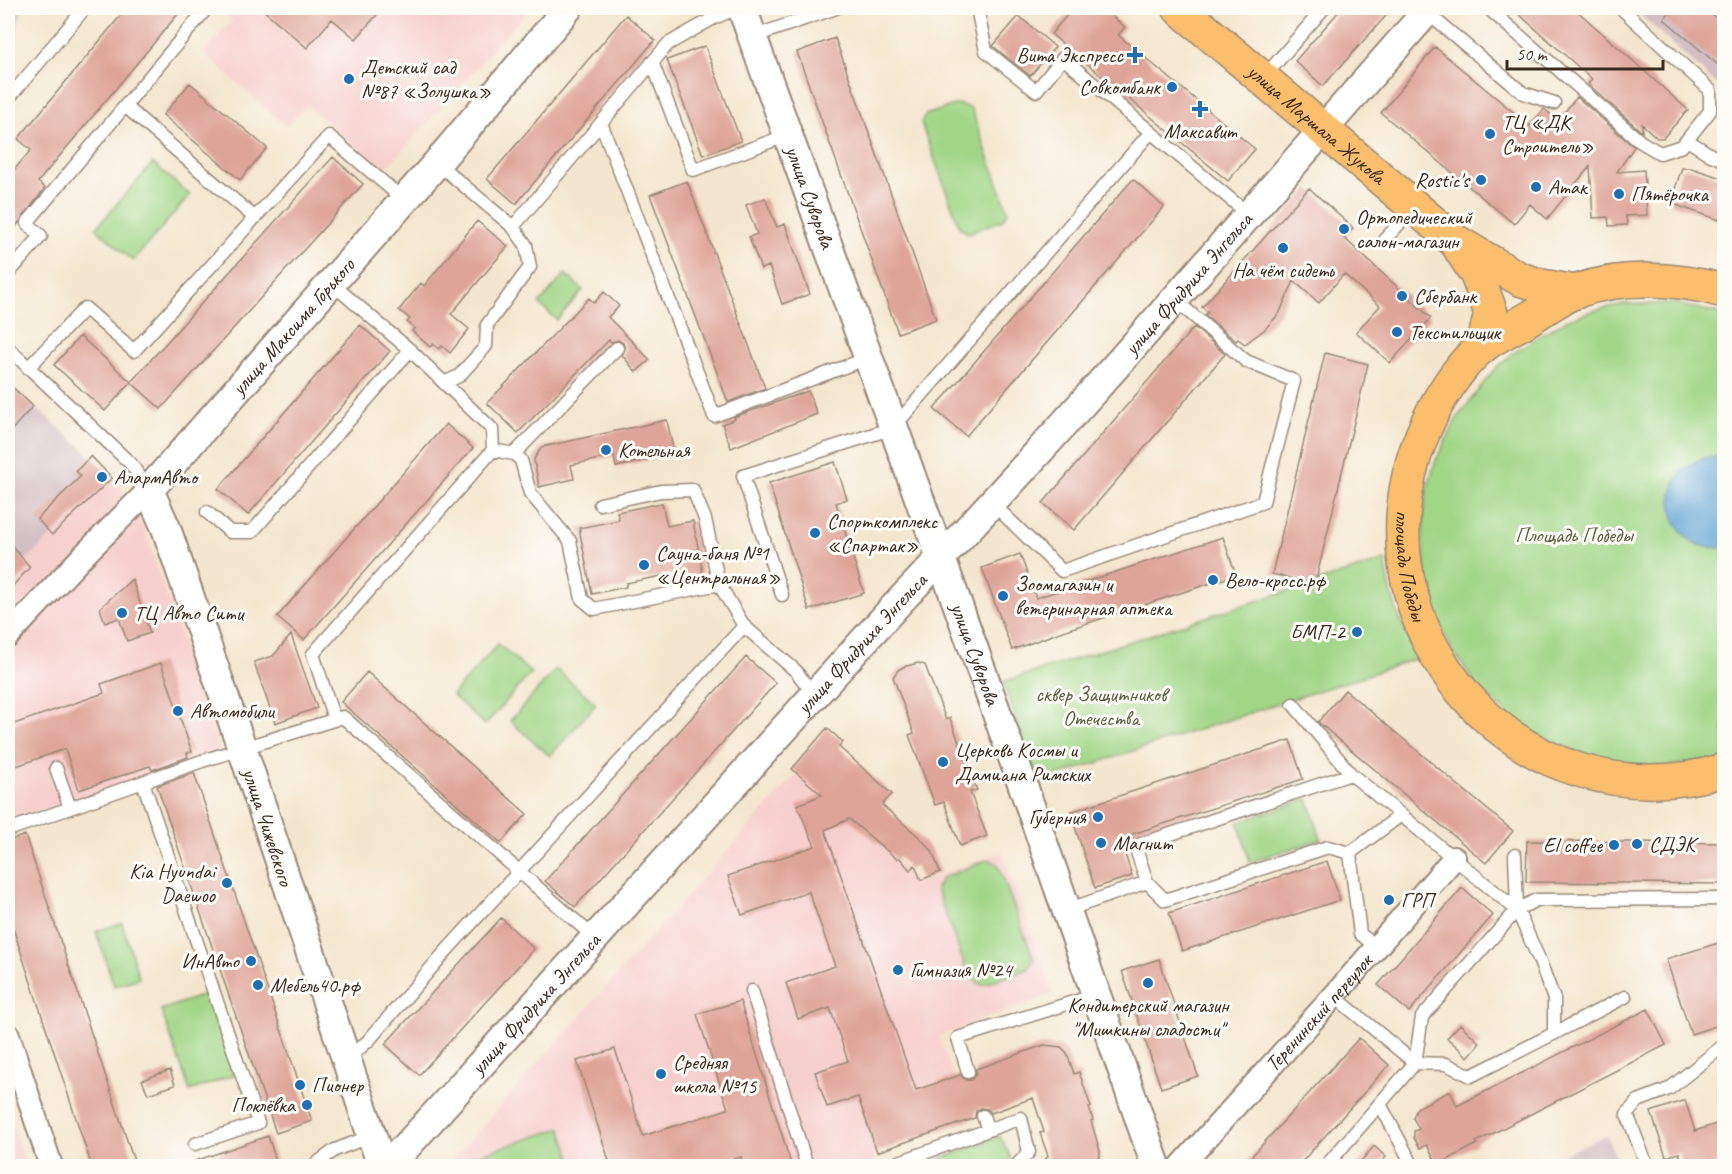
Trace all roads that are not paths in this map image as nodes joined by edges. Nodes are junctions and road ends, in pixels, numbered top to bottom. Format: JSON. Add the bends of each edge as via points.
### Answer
{"nodes":[{"id":1,"x":85,"y":8,"type":"edge"},
{"id":2,"x":207,"y":8,"type":"edge"},
{"id":3,"x":568,"y":8,"type":"edge"},
{"id":4,"x":739,"y":8,"type":"edge"},
{"id":5,"x":836,"y":8,"type":"edge"},
{"id":6,"x":977,"y":8,"type":"edge"},
{"id":7,"x":1179,"y":8,"type":"edge"},
{"id":8,"x":1324,"y":8,"type":"edge"},
{"id":9,"x":1488,"y":8,"type":"edge"},
{"id":10,"x":1622,"y":8,"type":"edge"},
{"id":11,"x":1428,"y":10,"type":"edge"},
{"id":12,"x":752,"y":37,"type":"junction"},
{"id":13,"x":652,"y":62,"type":"junction"},
{"id":14,"x":1263,"y":78,"type":"junction"},
{"id":15,"x":8,"y":99,"type":"edge"},
{"id":16,"x":1554,"y":103,"type":"dead end"},
{"id":17,"x":125,"y":106,"type":"junction"},
{"id":18,"x":601,"y":123,"type":"junction"},
{"id":19,"x":1323,"y":129,"type":"junction"},
{"id":20,"x":1151,"y":132,"type":"junction"},
{"id":21,"x":788,"y":135,"type":"junction"},
{"id":22,"x":1687,"y":140,"type":"junction"},
{"id":23,"x":1725,"y":160,"type":"edge"},
{"id":24,"x":437,"y":163,"type":"junction"},
{"id":25,"x":404,"y":200,"type":"junction"},
{"id":26,"x":1415,"y":207,"type":"junction"},
{"id":27,"x":1248,"y":214,"type":"junction"},
{"id":28,"x":255,"y":218,"type":"junction"},
{"id":29,"x":513,"y":226,"type":"junction"},
{"id":30,"x":1386,"y":238,"type":"dead end"},
{"id":31,"x":1455,"y":241,"type":"junction"},
{"id":32,"x":8,"y":274,"type":"edge"},
{"id":33,"x":331,"y":283,"type":"junction"},
{"id":34,"x":1725,"y":291,"type":"edge"},
{"id":35,"x":1575,"y":292,"type":"junction"},
{"id":36,"x":1174,"y":299,"type":"junction"},
{"id":37,"x":1483,"y":346,"type":"junction"},
{"id":38,"x":8,"y":348,"type":"edge"},
{"id":39,"x":617,"y":348,"type":"dead end"},
{"id":40,"x":410,"y":350,"type":"junction"},
{"id":41,"x":868,"y":358,"type":"junction"},
{"id":42,"x":28,"y":368,"type":"junction"},
{"id":43,"x":444,"y":383,"type":"junction"},
{"id":44,"x":893,"y":428,"type":"junction"},
{"id":45,"x":493,"y":450,"type":"junction"},
{"id":46,"x":514,"y":454,"type":"junction"},
{"id":47,"x":149,"y":490,"type":"junction"},
{"id":48,"x":992,"y":503,"type":"junction"},
{"id":49,"x":600,"y":504,"type":"dead end"},
{"id":50,"x":207,"y":512,"type":"dead end"},
{"id":51,"x":940,"y":559,"type":"junction"},
{"id":52,"x":719,"y":584,"type":"junction"},
{"id":53,"x":782,"y":595,"type":"dead end"},
{"id":54,"x":744,"y":626,"type":"junction"},
{"id":55,"x":8,"y":636,"type":"edge"},
{"id":56,"x":814,"y":695,"type":"junction"},
{"id":57,"x":1293,"y":705,"type":"dead end"},
{"id":58,"x":334,"y":719,"type":"junction"},
{"id":59,"x":242,"y":748,"type":"junction"},
{"id":60,"x":56,"y":768,"type":"dead end"},
{"id":61,"x":1351,"y":774,"type":"junction"},
{"id":62,"x":1717,"y":776,"type":"edge"},
{"id":63,"x":143,"y":782,"type":"junction"},
{"id":64,"x":70,"y":808,"type":"junction"},
{"id":65,"x":1401,"y":815,"type":"junction"},
{"id":66,"x":8,"y":830,"type":"edge"},
{"id":67,"x":1350,"y":853,"type":"junction"},
{"id":68,"x":1515,"y":855,"type":"dead end"},
{"id":69,"x":1454,"y":858,"type":"junction"},
{"id":70,"x":519,"y":871,"type":"junction"},
{"id":71,"x":1147,"y":882,"type":"junction"},
{"id":72,"x":1725,"y":899,"type":"edge"},
{"id":73,"x":1067,"y":910,"type":"junction"},
{"id":74,"x":1517,"y":910,"type":"junction"},
{"id":75,"x":595,"y":938,"type":"junction"},
{"id":76,"x":1377,"y":947,"type":"junction"},
{"id":77,"x":752,"y":991,"type":"dead end"},
{"id":78,"x":1097,"y":994,"type":"junction"},
{"id":79,"x":1334,"y":996,"type":"junction"},
{"id":80,"x":1625,"y":998,"type":"dead end"},
{"id":81,"x":1554,"y":1034,"type":"junction"},
{"id":82,"x":8,"y":1035,"type":"edge"},
{"id":83,"x":1725,"y":1045,"type":"edge"},
{"id":84,"x":345,"y":1061,"type":"junction"},
{"id":85,"x":1415,"y":1063,"type":"junction"},
{"id":86,"x":968,"y":1072,"type":"dead end"},
{"id":87,"x":1380,"y":1104,"type":"junction"},
{"id":88,"x":983,"y":1116,"type":"dead end"},
{"id":89,"x":988,"y":1130,"type":"junction"},
{"id":90,"x":371,"y":1136,"type":"junction"},
{"id":91,"x":195,"y":1144,"type":"dead end"},
{"id":92,"x":51,"y":1167,"type":"edge"},
{"id":93,"x":313,"y":1167,"type":"edge"},
{"id":94,"x":383,"y":1167,"type":"edge"},
{"id":95,"x":807,"y":1167,"type":"edge"},
{"id":96,"x":888,"y":1167,"type":"edge"},
{"id":97,"x":1016,"y":1167,"type":"edge"},
{"id":98,"x":1156,"y":1167,"type":"edge"},
{"id":99,"x":1181,"y":1167,"type":"edge"},
{"id":100,"x":1326,"y":1167,"type":"edge"},
{"id":101,"x":1413,"y":1167,"type":"edge"},
{"id":102,"x":1647,"y":1167,"type":"edge"}],
"edges":[{"from":1,"to":15,"type":"lane"},
{"from":2,"to":17,"type":"lane"},
{"from":3,"to":24,"type":"street","name":"улица Максима Горького"},
{"from":4,"to":12,"type":"street","name":"улица Суворова"},
{"from":4,"to":13,"type":"lane","via":[[668,44]]},
{"from":5,"to":12,"type":"lane"},
{"from":6,"to":20,"type":"lane","via":[[986,51],[1036,91],[1063,58]]},
{"from":7,"to":14,"type":"main road","name":"улица Маршала Жукова"},
{"from":8,"to":14,"type":"lane"},
{"from":9,"to":22,"type":"lane","via":[[1641,142],[1660,153],[1682,146]]},
{"from":10,"to":22,"type":"lane","via":[[1710,90],[1710,111]]},
{"from":11,"to":16,"type":"lane","via":[[1523,93]]},
{"from":11,"to":19,"type":"street","name":"улица Фридриха Энгельса"},
{"from":12,"to":21,"type":"street","name":"улица Суворова"},
{"from":13,"to":18,"type":"lane"},
{"from":13,"to":21,"type":"lane","via":[[693,170]]},
{"from":14,"to":19,"type":"main road","name":"улица Маршала Жукова"},
{"from":17,"to":28,"type":"lane"},
{"from":17,"to":32,"type":"lane","via":[[27,223],[41,236]]},
{"from":18,"to":29,"type":"lane"},
{"from":18,"to":41,"type":"lane","via":[[714,416]]},
{"from":19,"to":26,"type":"main road","name":"улица Маршала Жукова"},
{"from":19,"to":27,"type":"street","name":"улица Фридриха Энгельса"},
{"from":20,"to":27,"type":"lane"},
{"from":20,"to":44,"type":"lane"},
{"from":21,"to":41,"type":"street","name":"улица Суворова"},
{"from":22,"to":23,"type":"lane"},
{"from":24,"to":25,"type":"street","name":"улица Максима Горького"},
{"from":24,"to":29,"type":"lane"},
{"from":25,"to":28,"type":"lane","via":[[329,136]]},
{"from":25,"to":33,"type":"street","name":"улица Максима Горького"},
{"from":26,"to":30,"type":"lane"},
{"from":26,"to":31,"type":"main road","name":"улица Маршала Жукова"},
{"from":27,"to":36,"type":"street","name":"улица Фридриха Энгельса"},
{"from":28,"to":42,"type":"lane","via":[[134,351],[85,308]]},
{"from":29,"to":43,"type":"lane","via":[[526,245],[530,267],[487,325],[486,346],[459,376]]},
{"from":31,"to":35,"type":"main road","via":[[1520,279]]},
{"from":31,"to":37,"type":"main road","via":[[1477,275],[1491,313]]},
{"from":33,"to":40,"type":"lane"},
{"from":33,"to":47,"type":"street","name":"улица Максима Горького"},
{"from":34,"to":35,"type":"main road","name":"площадь Победы","via":[[1695,283],[1652,280]]},
{"from":35,"to":37,"type":"main road","name":"площадь Победы"},
{"from":36,"to":48,"type":"street","name":"улица Фридриха Энгельса"},
{"from":36,"to":48,"type":"lane","via":[[1245,361],[1294,381],[1263,502],[1062,571]]},
{"from":37,"to":62,"type":"main road","name":"площадь Победы","via":[[1454,378],[1431,413],[1414,453],[1405,494],[1404,562],[1425,635],[1446,671],[1472,703],[1502,731],[1538,753],[1576,769],[1617,779],[1659,781]]},
{"from":38,"to":42,"type":"lane"},
{"from":39,"to":46,"type":"lane"},
{"from":40,"to":43,"type":"lane"},
{"from":40,"to":50,"type":"lane","via":[[252,532],[230,532]]},
{"from":41,"to":44,"type":"street","name":"улица Суворова"},
{"from":42,"to":47,"type":"lane","via":[[131,464]]},
{"from":43,"to":45,"type":"lane","via":[[492,429]]},
{"from":44,"to":51,"type":"street","name":"улица Суворова"},
{"from":44,"to":53,"type":"lane","via":[[743,476]]},
{"from":45,"to":46,"type":"lane"},
{"from":45,"to":58,"type":"lane","via":[[313,654]]},
{"from":46,"to":52,"type":"lane","via":[[521,460],[530,493],[570,541],[582,599],[594,609]]},
{"from":47,"to":55,"type":"street","name":"улица Максима Горького"},
{"from":47,"to":59,"type":"street","name":"улица Чижевского","via":[[166,528]]},
{"from":48,"to":51,"type":"street","name":"улица Фридриха Энгельса"},
{"from":49,"to":52,"type":"lane","via":[[660,491],[693,490],[705,519]]},
{"from":51,"to":56,"type":"street","name":"улица Фридриха Энгельса"},
{"from":51,"to":73,"type":"street","name":"улица Суворова"},
{"from":52,"to":54,"type":"lane"},
{"from":54,"to":56,"type":"lane","via":[[796,670]]},
{"from":54,"to":70,"type":"lane"},
{"from":56,"to":75,"type":"street","name":"улица Фридриха Энгельса"},
{"from":57,"to":61,"type":"lane"},
{"from":58,"to":59,"type":"lane"},
{"from":58,"to":70,"type":"lane","via":[[343,717]]},
{"from":59,"to":63,"type":"lane"},
{"from":59,"to":84,"type":"street","name":"улица Чижевского"},
{"from":60,"to":64,"type":"lane"},
{"from":61,"to":65,"type":"lane"},
{"from":61,"to":71,"type":"lane","via":[[1136,846]]},
{"from":63,"to":64,"type":"lane"},
{"from":63,"to":91,"type":"lane","via":[[258,1123]]},
{"from":64,"to":66,"type":"lane"},
{"from":65,"to":67,"type":"lane"},
{"from":65,"to":69,"type":"lane"},
{"from":67,"to":71,"type":"lane","via":[[1328,847],[1165,900]]},
{"from":67,"to":76,"type":"lane","via":[[1360,934]]},
{"from":68,"to":74,"type":"lane"},
{"from":69,"to":74,"type":"lane"},
{"from":69,"to":76,"type":"street","name":"Теренинский переулок"},
{"from":70,"to":75,"type":"lane"},
{"from":70,"to":84,"type":"lane","via":[[368,1041]]},
{"from":71,"to":73,"type":"lane"},
{"from":72,"to":74,"type":"lane","via":[[1536,900]]},
{"from":73,"to":78,"type":"street","name":"улица Суворова"},
{"from":74,"to":81,"type":"lane","via":[[1554,999]]},
{"from":74,"to":85,"type":"lane","via":[[1422,1017]]},
{"from":75,"to":94,"type":"street","name":"улица Фридриха Энгельса","via":[[405,1148]]},
{"from":76,"to":79,"type":"street","name":"Теренинский переулок"},
{"from":77,"to":95,"type":"lane"},
{"from":78,"to":86,"type":"lane","via":[[958,1038]]},
{"from":78,"to":98,"type":"street","name":"улица Суворова"},
{"from":79,"to":85,"type":"lane"},
{"from":79,"to":99,"type":"street","name":"Теренинский переулок"},
{"from":80,"to":81,"type":"lane"},
{"from":81,"to":85,"type":"lane","via":[[1471,1076],[1446,1064]]},
{"from":82,"to":92,"type":"street"},
{"from":83,"to":102,"type":"lane","via":[[1669,1089],[1638,1101],[1628,1114]]},
{"from":84,"to":90,"type":"street","name":"улица Чижевского"},
{"from":85,"to":87,"type":"lane"},
{"from":87,"to":100,"type":"lane"},
{"from":87,"to":101,"type":"lane"},
{"from":88,"to":89,"type":"lane"},
{"from":89,"to":96,"type":"lane"},
{"from":89,"to":97,"type":"lane","via":[[1020,1118],[1029,1152]]},
{"from":90,"to":93,"type":"lane","via":[[336,1150]]},
{"from":90,"to":94,"type":"street","name":"улица Чижевского"}]}
